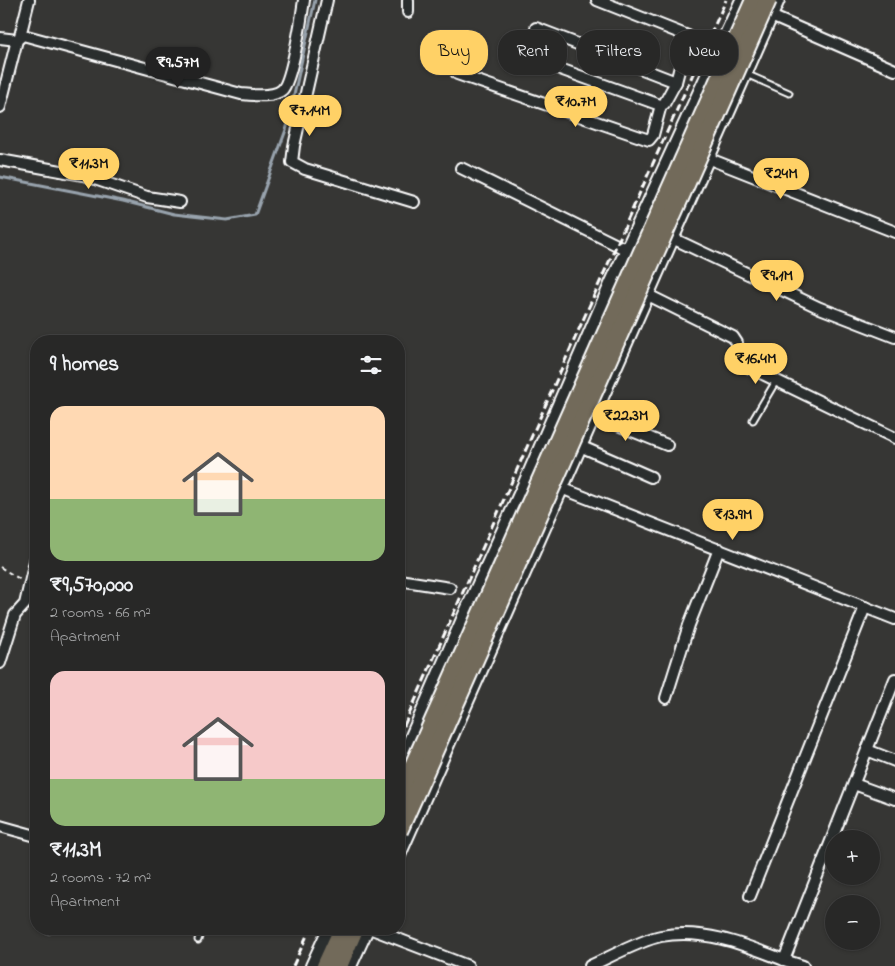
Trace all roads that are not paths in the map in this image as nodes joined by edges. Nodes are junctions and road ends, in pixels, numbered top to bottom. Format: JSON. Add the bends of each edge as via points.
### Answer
{"nodes":[{"id":1,"x":29,"y":0,"type":"edge"},
{"id":2,"x":304,"y":0,"type":"edge"},
{"id":3,"x":327,"y":0,"type":"edge"},
{"id":4,"x":408,"y":0,"type":"edge"},
{"id":5,"x":597,"y":0,"type":"edge"},
{"id":6,"x":742,"y":0,"type":"edge"},
{"id":7,"x":754,"y":0,"type":"edge"},
{"id":8,"x":768,"y":0,"type":"edge"},
{"id":9,"x":778,"y":0,"type":"edge"},
{"id":10,"x":408,"y":12,"type":"dead end"},
{"id":11,"x":771,"y":16,"type":"junction"},
{"id":12,"x":536,"y":28,"type":"dead end"},
{"id":13,"x":0,"y":38,"type":"edge"},
{"id":14,"x":19,"y":38,"type":"junction"},
{"id":15,"x":895,"y":70,"type":"edge"},
{"id":16,"x":567,"y":71,"type":"edge"},
{"id":17,"x":745,"y":74,"type":"junction"},
{"id":18,"x":459,"y":75,"type":"edge"},
{"id":19,"x":676,"y":82,"type":"junction"},
{"id":20,"x":789,"y":93,"type":"dead end"},
{"id":21,"x":653,"y":102,"type":"junction"},
{"id":22,"x":0,"y":107,"type":"edge"},
{"id":23,"x":676,"y":146,"type":"junction"},
{"id":24,"x":707,"y":158,"type":"junction"},
{"id":25,"x":0,"y":160,"type":"edge"},
{"id":26,"x":461,"y":168,"type":"dead end"},
{"id":27,"x":180,"y":202,"type":"dead end"},
{"id":28,"x":414,"y":202,"type":"dead end"},
{"id":29,"x":895,"y":232,"type":"edge"},
{"id":30,"x":672,"y":238,"type":"junction"},
{"id":31,"x":627,"y":250,"type":"junction"},
{"id":32,"x":646,"y":294,"type":"junction"},
{"id":33,"x":895,"y":337,"type":"edge"},
{"id":34,"x":776,"y":381,"type":"junction"},
{"id":35,"x":593,"y":415,"type":"junction"},
{"id":36,"x":752,"y":420,"type":"dead end"},
{"id":37,"x":547,"y":432,"type":"junction"},
{"id":38,"x":895,"y":438,"type":"edge"},
{"id":39,"x":667,"y":445,"type":"dead end"},
{"id":40,"x":580,"y":446,"type":"junction"},
{"id":41,"x":651,"y":477,"type":"dead end"},
{"id":42,"x":561,"y":488,"type":"junction"},
{"id":43,"x":719,"y":549,"type":"junction"},
{"id":44,"x":405,"y":581,"type":"edge"},
{"id":45,"x":30,"y":585,"type":"edge"},
{"id":46,"x":450,"y":588,"type":"dead end"},
{"id":47,"x":865,"y":607,"type":"junction"},
{"id":48,"x":895,"y":619,"type":"edge"},
{"id":49,"x":0,"y":663,"type":"edge"},
{"id":50,"x":895,"y":679,"type":"edge"},
{"id":51,"x":666,"y":698,"type":"dead end"},
{"id":52,"x":867,"y":750,"type":"junction"},
{"id":53,"x":405,"y":752,"type":"edge"},
{"id":54,"x":895,"y":761,"type":"edge"},
{"id":55,"x":405,"y":784,"type":"edge"},
{"id":56,"x":854,"y":784,"type":"junction"},
{"id":57,"x":895,"y":799,"type":"edge"},
{"id":58,"x":405,"y":817,"type":"edge"},
{"id":59,"x":0,"y":826,"type":"edge"},
{"id":60,"x":30,"y":834,"type":"edge"},
{"id":61,"x":405,"y":841,"type":"edge"},
{"id":62,"x":750,"y":896,"type":"dead end"},
{"id":63,"x":199,"y":935,"type":"edge"},
{"id":64,"x":326,"y":935,"type":"edge"},
{"id":65,"x":339,"y":935,"type":"edge"},
{"id":66,"x":352,"y":935,"type":"edge"},
{"id":67,"x":363,"y":935,"type":"edge"},
{"id":68,"x":386,"y":935,"type":"edge"},
{"id":69,"x":198,"y":940,"type":"dead end"},
{"id":70,"x":784,"y":960,"type":"junction"},
{"id":71,"x":447,"y":962,"type":"edge"},
{"id":72,"x":312,"y":966,"type":"edge"},
{"id":73,"x":325,"y":966,"type":"edge"},
{"id":74,"x":339,"y":966,"type":"edge"},
{"id":75,"x":350,"y":966,"type":"edge"},
{"id":76,"x":468,"y":966,"type":"edge"},
{"id":77,"x":590,"y":966,"type":"edge"},
{"id":78,"x":803,"y":966,"type":"edge"}],
"edges":[{"from":1,"to":14,"type":"street"},
{"from":2,"to":14,"type":"street","via":[[286,85],[281,91],[268,94],[241,94],[30,36]]},
{"from":3,"to":28,"type":"street","via":[[292,162]]},
{"from":4,"to":10,"type":"street"},
{"from":5,"to":19,"type":"street","via":[[688,36]]},
{"from":6,"to":23,"type":"street"},
{"from":7,"to":55,"type":"highway","bridge":true},
{"from":8,"to":58,"type":"highway","bridge":true},
{"from":9,"to":11,"type":"street"},
{"from":11,"to":15,"type":"street"},
{"from":11,"to":17,"type":"street"},
{"from":12,"to":19,"type":"street"},
{"from":13,"to":14,"type":"street"},
{"from":14,"to":22,"type":"street"},
{"from":16,"to":21,"type":"street"},
{"from":17,"to":20,"type":"lane"},
{"from":17,"to":24,"type":"street"},
{"from":18,"to":21,"type":"street","via":[[649,140],[653,135]]},
{"from":19,"to":21,"type":"street","via":[[666,101]]},
{"from":23,"to":24,"type":"street"},
{"from":23,"to":31,"type":"street"},
{"from":24,"to":29,"type":"street"},
{"from":24,"to":30,"type":"street"},
{"from":25,"to":27,"type":"street","via":[[88,176],[147,197]]},
{"from":26,"to":31,"type":"street"},
{"from":30,"to":32,"type":"street"},
{"from":30,"to":33,"type":"street","via":[[812,305]]},
{"from":31,"to":37,"type":"street"},
{"from":32,"to":34,"type":"street","via":[[735,339],[734,362]]},
{"from":32,"to":35,"type":"street"},
{"from":34,"to":36,"type":"lane"},
{"from":34,"to":38,"type":"street"},
{"from":35,"to":39,"type":"street"},
{"from":35,"to":40,"type":"street"},
{"from":37,"to":40,"type":"street"},
{"from":37,"to":53,"type":"street"},
{"from":40,"to":41,"type":"street"},
{"from":40,"to":42,"type":"street"},
{"from":42,"to":43,"type":"street"},
{"from":42,"to":61,"type":"street"},
{"from":43,"to":47,"type":"street"},
{"from":43,"to":51,"type":"street","via":[[689,625]]},
{"from":44,"to":46,"type":"street"},
{"from":45,"to":49,"type":"street","via":[[24,606],[15,615]]},
{"from":47,"to":48,"type":"street"},
{"from":47,"to":62,"type":"street"},
{"from":50,"to":52,"type":"street"},
{"from":52,"to":54,"type":"street"},
{"from":52,"to":56,"type":"street"},
{"from":56,"to":57,"type":"street"},
{"from":56,"to":70,"type":"street"},
{"from":59,"to":60,"type":"street"},
{"from":63,"to":69,"type":"lane"},
{"from":64,"to":72,"type":"street"},
{"from":65,"to":73,"type":"highway"},
{"from":66,"to":74,"type":"highway"},
{"from":67,"to":75,"type":"street"},
{"from":68,"to":71,"type":"street"},
{"from":70,"to":77,"type":"street","via":[[740,943],[689,933],[660,936]]},
{"from":70,"to":78,"type":"street"},
{"from":71,"to":76,"type":"street"}]}
